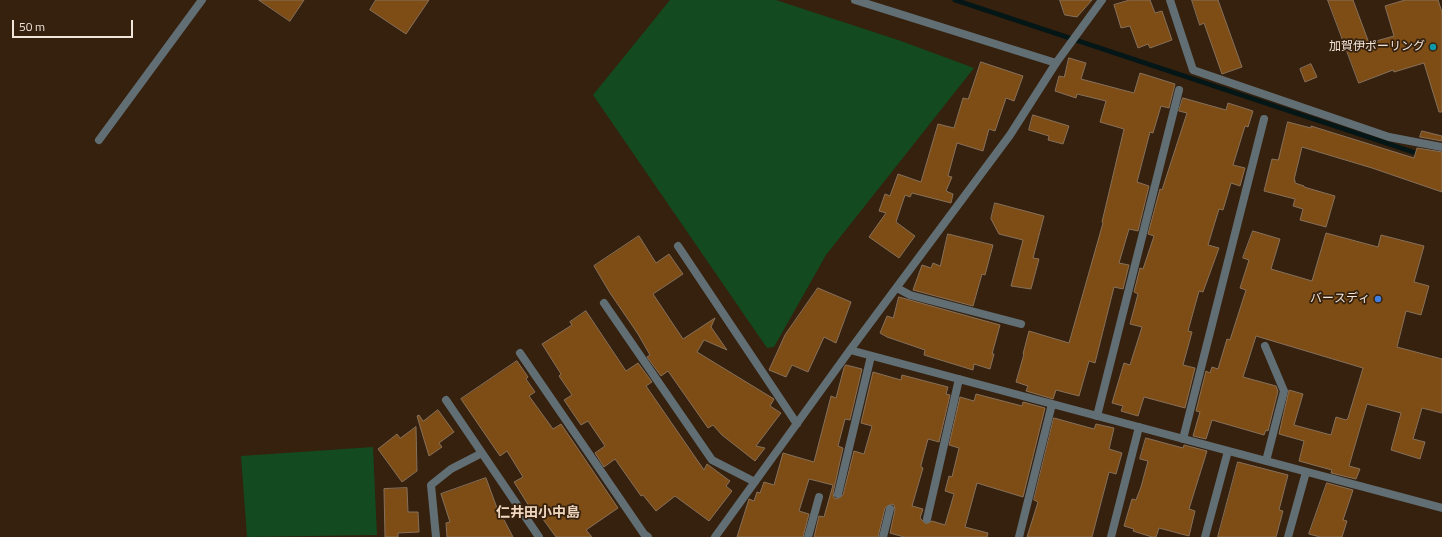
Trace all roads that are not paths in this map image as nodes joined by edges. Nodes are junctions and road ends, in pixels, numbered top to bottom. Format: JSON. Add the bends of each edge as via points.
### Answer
{"nodes":[{"id":1,"x":202,"y":0,"type":"edge"},
{"id":2,"x":855,"y":0,"type":"edge"},
{"id":3,"x":1102,"y":0,"type":"edge"},
{"id":4,"x":1170,"y":0,"type":"edge"},
{"id":5,"x":1056,"y":64,"type":"junction"},
{"id":6,"x":1179,"y":90,"type":"dead end"},
{"id":7,"x":1264,"y":119,"type":"dead end"},
{"id":8,"x":99,"y":140,"type":"dead end"},
{"id":9,"x":1442,"y":147,"type":"edge"},
{"id":10,"x":678,"y":246,"type":"dead end"},
{"id":11,"x":897,"y":288,"type":"junction"},
{"id":12,"x":604,"y":303,"type":"dead end"},
{"id":13,"x":1021,"y":324,"type":"dead end"},
{"id":14,"x":1265,"y":346,"type":"dead end"},
{"id":15,"x":850,"y":350,"type":"junction"},
{"id":16,"x":520,"y":353,"type":"dead end"},
{"id":17,"x":871,"y":356,"type":"junction"},
{"id":18,"x":959,"y":379,"type":"junction"},
{"id":19,"x":446,"y":400,"type":"dead end"},
{"id":20,"x":1052,"y":404,"type":"junction"},
{"id":21,"x":1097,"y":416,"type":"junction"},
{"id":22,"x":797,"y":424,"type":"junction"},
{"id":23,"x":1140,"y":427,"type":"junction"},
{"id":24,"x":1183,"y":439,"type":"junction"},
{"id":25,"x":1228,"y":451,"type":"junction"},
{"id":26,"x":482,"y":453,"type":"junction"},
{"id":27,"x":1266,"y":461,"type":"junction"},
{"id":28,"x":1306,"y":472,"type":"junction"},
{"id":29,"x":755,"y":482,"type":"junction"},
{"id":30,"x":838,"y":494,"type":"dead end"},
{"id":31,"x":819,"y":497,"type":"dead end"},
{"id":32,"x":1442,"y":508,"type":"edge"},
{"id":33,"x":890,"y":509,"type":"dead end"},
{"id":34,"x":927,"y":519,"type":"dead end"},
{"id":35,"x":436,"y":537,"type":"edge"},
{"id":36,"x":539,"y":537,"type":"edge"},
{"id":37,"x":648,"y":537,"type":"edge"},
{"id":38,"x":715,"y":537,"type":"edge"},
{"id":39,"x":808,"y":537,"type":"edge"},
{"id":40,"x":883,"y":537,"type":"edge"},
{"id":41,"x":1019,"y":537,"type":"edge"},
{"id":42,"x":1111,"y":537,"type":"edge"},
{"id":43,"x":1205,"y":537,"type":"edge"},
{"id":44,"x":1288,"y":537,"type":"edge"}],
"edges":[{"from":1,"to":8,"type":"street"},
{"from":2,"to":5,"type":"street"},
{"from":3,"to":5,"type":"street"},
{"from":4,"to":9,"type":"street","via":[[1193,70],[1389,137]]},
{"from":5,"to":11,"type":"street","via":[[1010,135]]},
{"from":6,"to":21,"type":"street"},
{"from":7,"to":24,"type":"street"},
{"from":10,"to":22,"type":"street"},
{"from":11,"to":13,"type":"street","via":[[910,295]]},
{"from":11,"to":15,"type":"street"},
{"from":12,"to":29,"type":"street","via":[[712,460]]},
{"from":14,"to":27,"type":"street","via":[[1284,391]]},
{"from":15,"to":17,"type":"street"},
{"from":15,"to":22,"type":"street"},
{"from":16,"to":37,"type":"street"},
{"from":17,"to":18,"type":"street"},
{"from":17,"to":30,"type":"street"},
{"from":18,"to":20,"type":"street"},
{"from":18,"to":34,"type":"street"},
{"from":19,"to":26,"type":"street"},
{"from":20,"to":21,"type":"street"},
{"from":20,"to":41,"type":"street"},
{"from":21,"to":23,"type":"street"},
{"from":22,"to":29,"type":"street"},
{"from":23,"to":24,"type":"street"},
{"from":23,"to":42,"type":"street"},
{"from":24,"to":25,"type":"street"},
{"from":25,"to":27,"type":"street"},
{"from":25,"to":43,"type":"street"},
{"from":26,"to":35,"type":"street","via":[[451,469],[431,485]]},
{"from":26,"to":36,"type":"street"},
{"from":27,"to":28,"type":"street"},
{"from":28,"to":32,"type":"street"},
{"from":28,"to":44,"type":"street"},
{"from":29,"to":38,"type":"street"},
{"from":31,"to":39,"type":"street"},
{"from":33,"to":40,"type":"street"}]}
